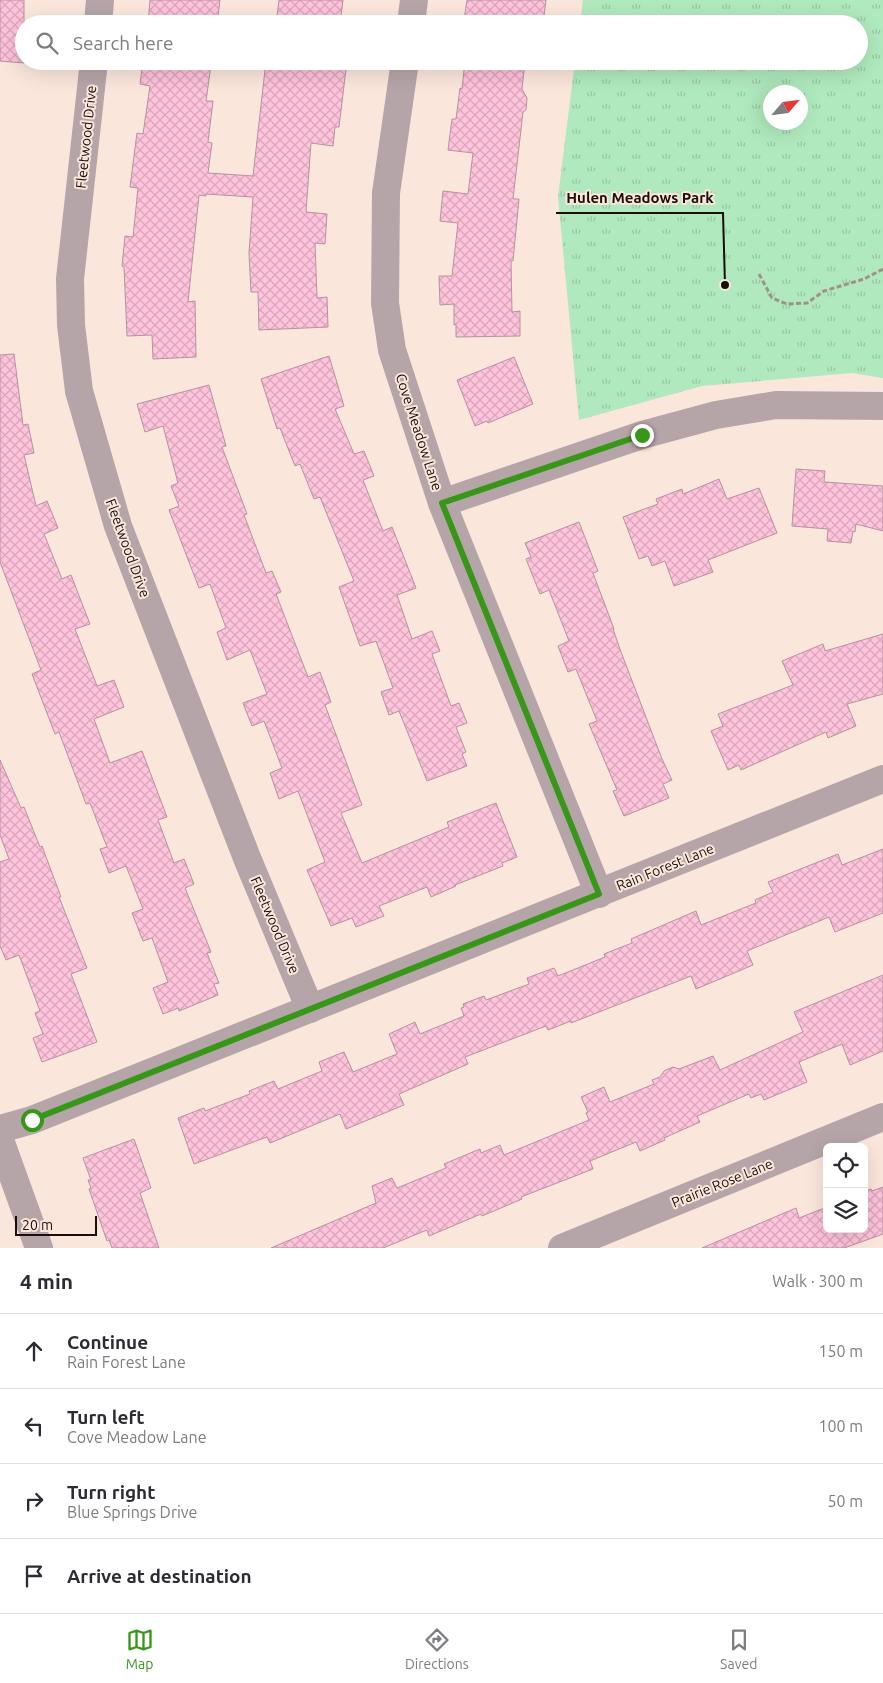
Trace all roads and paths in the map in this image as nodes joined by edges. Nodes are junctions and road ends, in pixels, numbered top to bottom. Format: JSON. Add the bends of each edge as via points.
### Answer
{"nodes":[{"id":1,"x":100,"y":0,"type":"edge"},
{"id":2,"x":414,"y":0,"type":"edge"},
{"id":3,"x":99,"y":15,"type":"edge"},
{"id":4,"x":412,"y":15,"type":"edge"},
{"id":5,"x":93,"y":70,"type":"edge"},
{"id":6,"x":404,"y":70,"type":"edge"},
{"id":7,"x":883,"y":268,"type":"edge"},
{"id":8,"x":759,"y":274,"type":"dead end"},
{"id":9,"x":883,"y":406,"type":"edge"},
{"id":10,"x":442,"y":503,"type":"junction"},
{"id":11,"x":883,"y":779,"type":"edge"},
{"id":12,"x":599,"y":894,"type":"junction"},
{"id":13,"x":310,"y":1008,"type":"junction"},
{"id":14,"x":883,"y":1117,"type":"edge"},
{"id":15,"x":0,"y":1129,"type":"edge"},
{"id":16,"x":0,"y":1140,"type":"edge"},
{"id":17,"x":39,"y":1248,"type":"edge"},
{"id":18,"x":562,"y":1248,"type":"edge"}],
"edges":[{"from":1,"to":3,"type":"street"},
{"from":2,"to":4,"type":"street"},
{"from":5,"to":13,"type":"street","name":"Fleetwood Drive","via":[[70,279],[71,325],[79,392],[118,526],[247,858]]},
{"from":6,"to":10,"type":"street","name":"Cove Meadow Lane","via":[[386,193],[385,303],[392,350]]},
{"from":7,"to":8,"type":"path","via":[[864,279],[824,291],[807,303],[787,304],[772,298]]},
{"from":9,"to":10,"type":"street","via":[[776,405],[716,415],[642,435]]},
{"from":10,"to":12,"type":"street","name":"Cove Meadow Lane"},
{"from":11,"to":12,"type":"street","name":"Rain Forest Lane"},
{"from":12,"to":13,"type":"street","name":"Rain Forest Lane"},
{"from":13,"to":15,"type":"street","name":"Rain Forest Lane","via":[[32,1120]]},
{"from":14,"to":18,"type":"street","name":"Prairie Rose Lane"},
{"from":16,"to":17,"type":"street"}]}
